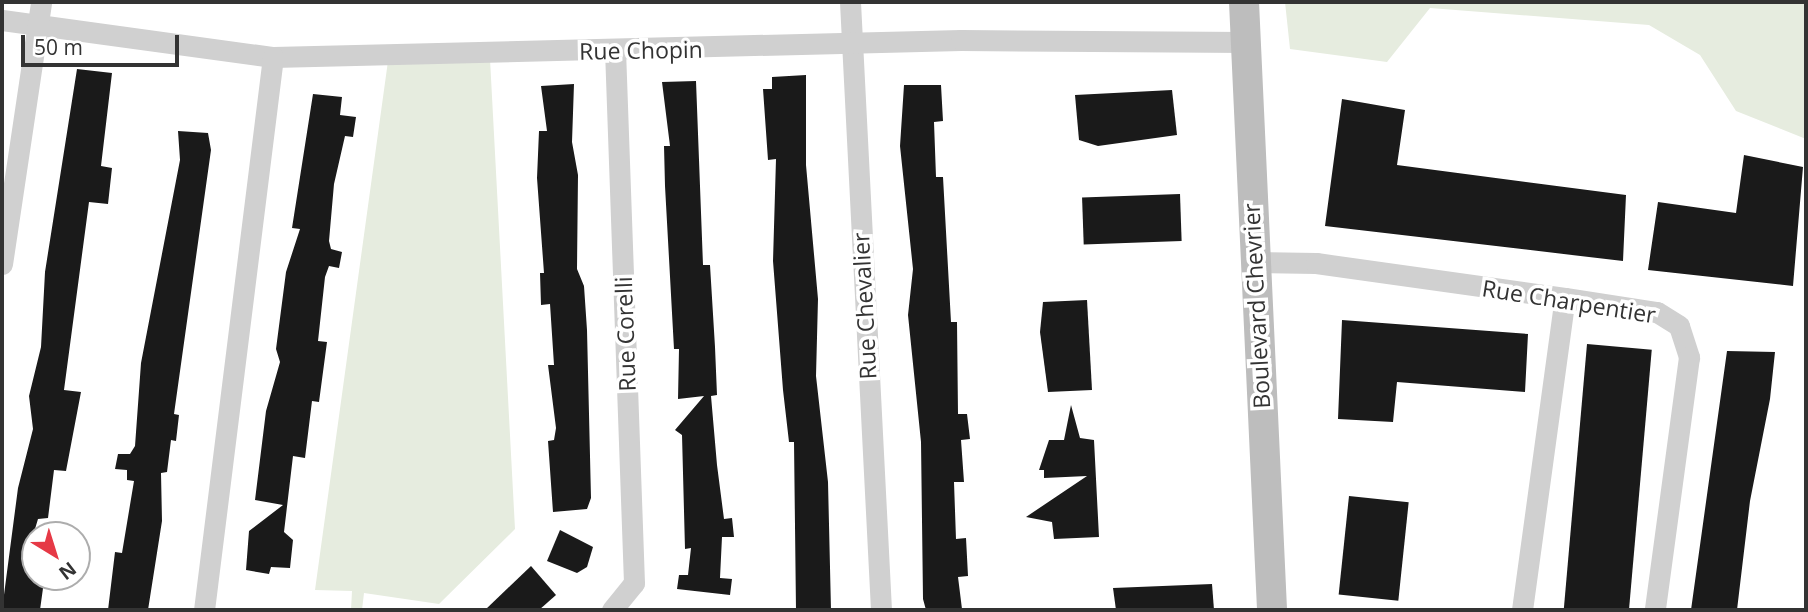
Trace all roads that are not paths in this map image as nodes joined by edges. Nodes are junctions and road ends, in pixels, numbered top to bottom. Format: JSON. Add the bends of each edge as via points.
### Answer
{"nodes":[{"id":1,"x":41,"y":2,"type":"edge"},
{"id":2,"x":850,"y":2,"type":"edge"},
{"id":3,"x":1244,"y":2,"type":"edge"},
{"id":4,"x":2,"y":20,"type":"edge"},
{"id":5,"x":38,"y":24,"type":"junction"},
{"id":6,"x":1246,"y":42,"type":"junction"},
{"id":7,"x":852,"y":46,"type":"junction"},
{"id":8,"x":615,"y":50,"type":"junction"},
{"id":9,"x":273,"y":57,"type":"junction"},
{"id":10,"x":1254,"y":262,"type":"junction"},
{"id":11,"x":2,"y":263,"type":"edge"},
{"id":12,"x":1565,"y":298,"type":"junction"},
{"id":13,"x":204,"y":610,"type":"edge"},
{"id":14,"x":612,"y":610,"type":"edge"},
{"id":15,"x":881,"y":610,"type":"edge"},
{"id":16,"x":1272,"y":610,"type":"edge"},
{"id":17,"x":1522,"y":610,"type":"edge"},
{"id":18,"x":1655,"y":610,"type":"edge"}],
"edges":[{"from":1,"to":5,"type":"street"},
{"from":2,"to":7,"type":"street","name":"Rue Chevalier"},
{"from":3,"to":6,"type":"street","name":"Boulevard Chevrier"},
{"from":4,"to":5,"type":"street","name":"Rue Chopin"},
{"from":5,"to":9,"type":"street","name":"Rue Chopin"},
{"from":5,"to":11,"type":"street"},
{"from":6,"to":7,"type":"street","name":"Rue Chopin","via":[[961,40]]},
{"from":6,"to":10,"type":"street","name":"Boulevard Chevrier"},
{"from":7,"to":8,"type":"street","name":"Rue Chopin"},
{"from":7,"to":15,"type":"street","name":"Rue Chevalier"},
{"from":8,"to":9,"type":"street","name":"Rue Chopin"},
{"from":8,"to":14,"type":"street","name":"Rue Corelli","via":[[634,583]]},
{"from":9,"to":13,"type":"street"},
{"from":10,"to":12,"type":"street","name":"Rue Charpentier","via":[[1316,263]]},
{"from":10,"to":16,"type":"street","name":"Boulevard Chevrier"},
{"from":12,"to":17,"type":"street"},
{"from":12,"to":18,"type":"street","name":"Rue Charpentier","via":[[1657,312],[1679,326],[1689,357]]}]}
